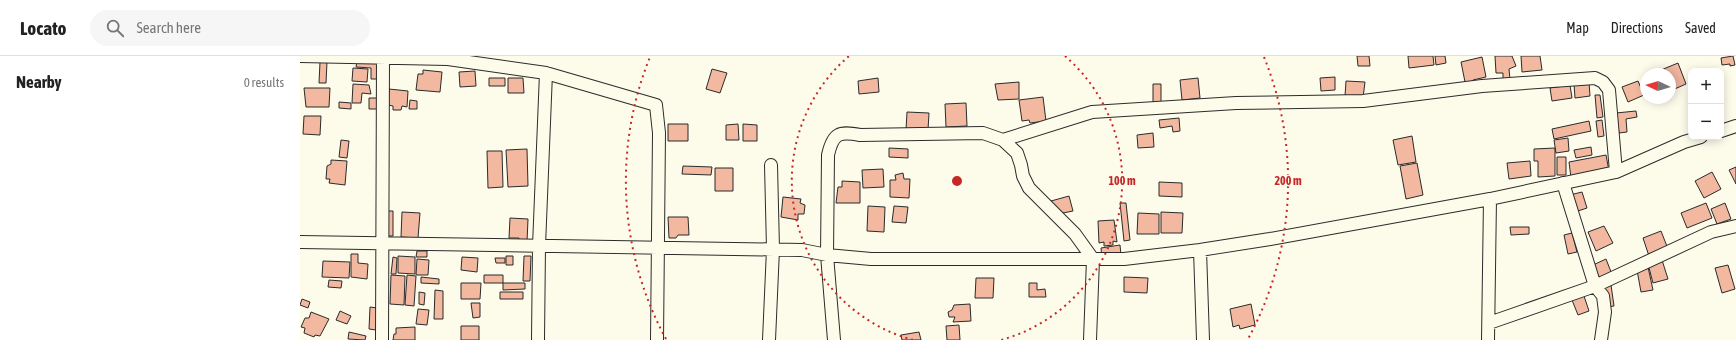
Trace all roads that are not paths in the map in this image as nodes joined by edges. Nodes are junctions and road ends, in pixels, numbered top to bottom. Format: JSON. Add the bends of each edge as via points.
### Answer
{"nodes":[{"id":1,"x":300,"y":56,"type":"edge"},
{"id":2,"x":383,"y":58,"type":"junction"},
{"id":3,"x":546,"y":73,"type":"junction"},
{"id":4,"x":1736,"y":126,"type":"edge"},
{"id":5,"x":1724,"y":129,"type":"edge"},
{"id":6,"x":1003,"y":140,"type":"junction"},
{"id":7,"x":1691,"y":140,"type":"edge"},
{"id":8,"x":771,"y":165,"type":"dead end"},
{"id":9,"x":1616,"y":172,"type":"junction"},
{"id":10,"x":1563,"y":183,"type":"junction"},
{"id":11,"x":1490,"y":199,"type":"junction"},
{"id":12,"x":1736,"y":226,"type":"edge"},
{"id":13,"x":300,"y":242,"type":"edge"},
{"id":14,"x":382,"y":243,"type":"junction"},
{"id":15,"x":539,"y":246,"type":"junction"},
{"id":16,"x":658,"y":247,"type":"junction"},
{"id":17,"x":773,"y":249,"type":"junction"},
{"id":18,"x":1200,"y":250,"type":"junction"},
{"id":19,"x":827,"y":255,"type":"junction"},
{"id":20,"x":1093,"y":259,"type":"junction"},
{"id":21,"x":1595,"y":286,"type":"junction"},
{"id":22,"x":1489,"y":323,"type":"junction"},
{"id":23,"x":382,"y":340,"type":"edge"},
{"id":24,"x":538,"y":340,"type":"edge"},
{"id":25,"x":657,"y":340,"type":"edge"},
{"id":26,"x":769,"y":340,"type":"edge"},
{"id":27,"x":834,"y":340,"type":"edge"},
{"id":28,"x":1090,"y":340,"type":"edge"},
{"id":29,"x":1203,"y":340,"type":"edge"},
{"id":30,"x":1488,"y":340,"type":"edge"},
{"id":31,"x":1601,"y":340,"type":"edge"}],
"edges":[{"from":1,"to":2,"type":"street"},
{"from":2,"to":3,"type":"street","via":[[448,59]]},
{"from":2,"to":14,"type":"street"},
{"from":3,"to":15,"type":"street"},
{"from":3,"to":16,"type":"street","via":[[656,106],[659,133]]},
{"from":4,"to":5,"type":"street"},
{"from":6,"to":9,"type":"street","via":[[1092,112],[1236,103],[1363,101],[1482,86],[1595,78],[1603,82],[1609,90]]},
{"from":6,"to":19,"type":"street","via":[[983,133],[860,135],[845,132],[834,137],[828,155]]},
{"from":6,"to":20,"type":"street","via":[[1017,153],[1029,188],[1075,234]]},
{"from":7,"to":9,"type":"street"},
{"from":8,"to":17,"type":"street"},
{"from":9,"to":10,"type":"street"},
{"from":10,"to":11,"type":"street"},
{"from":10,"to":21,"type":"street"},
{"from":11,"to":18,"type":"street","via":[[1270,240]]},
{"from":11,"to":22,"type":"street"},
{"from":12,"to":21,"type":"street","via":[[1711,232]]},
{"from":13,"to":14,"type":"street"},
{"from":14,"to":15,"type":"street"},
{"from":14,"to":23,"type":"street"},
{"from":15,"to":16,"type":"street"},
{"from":15,"to":24,"type":"street"},
{"from":16,"to":17,"type":"street"},
{"from":16,"to":25,"type":"street"},
{"from":17,"to":19,"type":"street","via":[[802,250]]},
{"from":17,"to":26,"type":"street"},
{"from":18,"to":20,"type":"street"},
{"from":18,"to":29,"type":"street"},
{"from":19,"to":20,"type":"street","via":[[871,259]]},
{"from":19,"to":27,"type":"street"},
{"from":20,"to":28,"type":"street"},
{"from":21,"to":22,"type":"street"},
{"from":21,"to":31,"type":"street","via":[[1603,296],[1605,312]]},
{"from":22,"to":30,"type":"street"}]}
